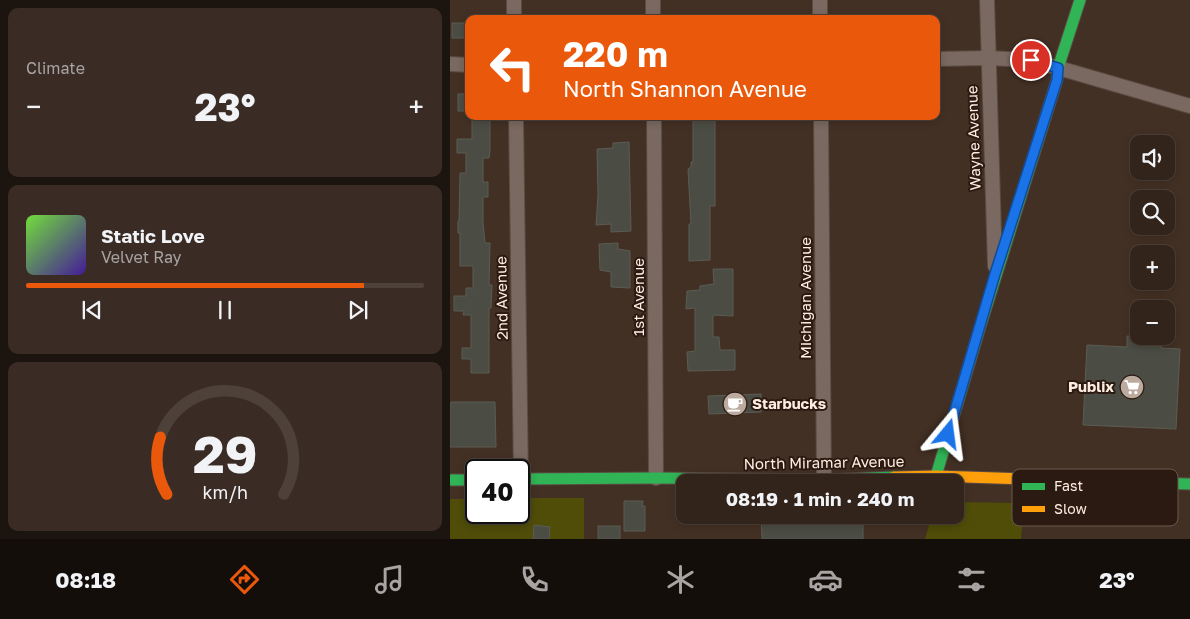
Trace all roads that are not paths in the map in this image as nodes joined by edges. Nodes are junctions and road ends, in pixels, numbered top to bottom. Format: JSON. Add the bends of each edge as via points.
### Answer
{"nodes":[{"id":1,"x":514,"y":0,"type":"edge"},
{"id":2,"x":653,"y":0,"type":"edge"},
{"id":3,"x":820,"y":0,"type":"edge"},
{"id":4,"x":987,"y":0,"type":"edge"},
{"id":5,"x":1080,"y":0,"type":"edge"},
{"id":6,"x":514,"y":15,"type":"edge"},
{"id":7,"x":653,"y":15,"type":"edge"},
{"id":8,"x":820,"y":15,"type":"edge"},
{"id":9,"x":988,"y":58,"type":"junction"},
{"id":10,"x":940,"y":59,"type":"edge"},
{"id":11,"x":450,"y":64,"type":"edge"},
{"id":12,"x":465,"y":64,"type":"edge"},
{"id":13,"x":1058,"y":68,"type":"junction"},
{"id":14,"x":1190,"y":106,"type":"edge"},
{"id":15,"x":516,"y":120,"type":"edge"},
{"id":16,"x":654,"y":120,"type":"edge"},
{"id":17,"x":821,"y":120,"type":"edge"},
{"id":18,"x":995,"y":274,"type":"junction"},
{"id":19,"x":520,"y":459,"type":"edge"},
{"id":20,"x":824,"y":474,"type":"edge"},
{"id":21,"x":937,"y":474,"type":"edge"},
{"id":22,"x":964,"y":477,"type":"edge"},
{"id":23,"x":656,"y":478,"type":"junction"},
{"id":24,"x":676,"y":478,"type":"edge"},
{"id":25,"x":1012,"y":478,"type":"edge"},
{"id":26,"x":530,"y":479,"type":"edge"},
{"id":27,"x":450,"y":480,"type":"edge"},
{"id":28,"x":465,"y":480,"type":"edge"}],
"edges":[{"from":1,"to":6,"type":"street"},
{"from":2,"to":7,"type":"street"},
{"from":3,"to":8,"type":"street"},
{"from":4,"to":9,"type":"street","name":"Wayne Avenue"},
{"from":5,"to":13,"type":"main road"},
{"from":9,"to":10,"type":"street"},
{"from":9,"to":13,"type":"street","via":[[1031,60]]},
{"from":9,"to":18,"type":"street","name":"Wayne Avenue"},
{"from":11,"to":12,"type":"street"},
{"from":13,"to":14,"type":"street"},
{"from":13,"to":18,"type":"main road","via":[[1057,80]]},
{"from":15,"to":19,"type":"street","name":"2nd Avenue"},
{"from":16,"to":23,"type":"street","name":"1st Avenue"},
{"from":17,"to":20,"type":"street","name":"Michigan Avenue"},
{"from":18,"to":21,"type":"main road"},
{"from":22,"to":25,"type":"main road","name":"North Miramar Avenue"},
{"from":23,"to":24,"type":"main road","name":"North Miramar Avenue"},
{"from":23,"to":26,"type":"main road","name":"North Miramar Avenue"},
{"from":27,"to":28,"type":"main road"}]}
